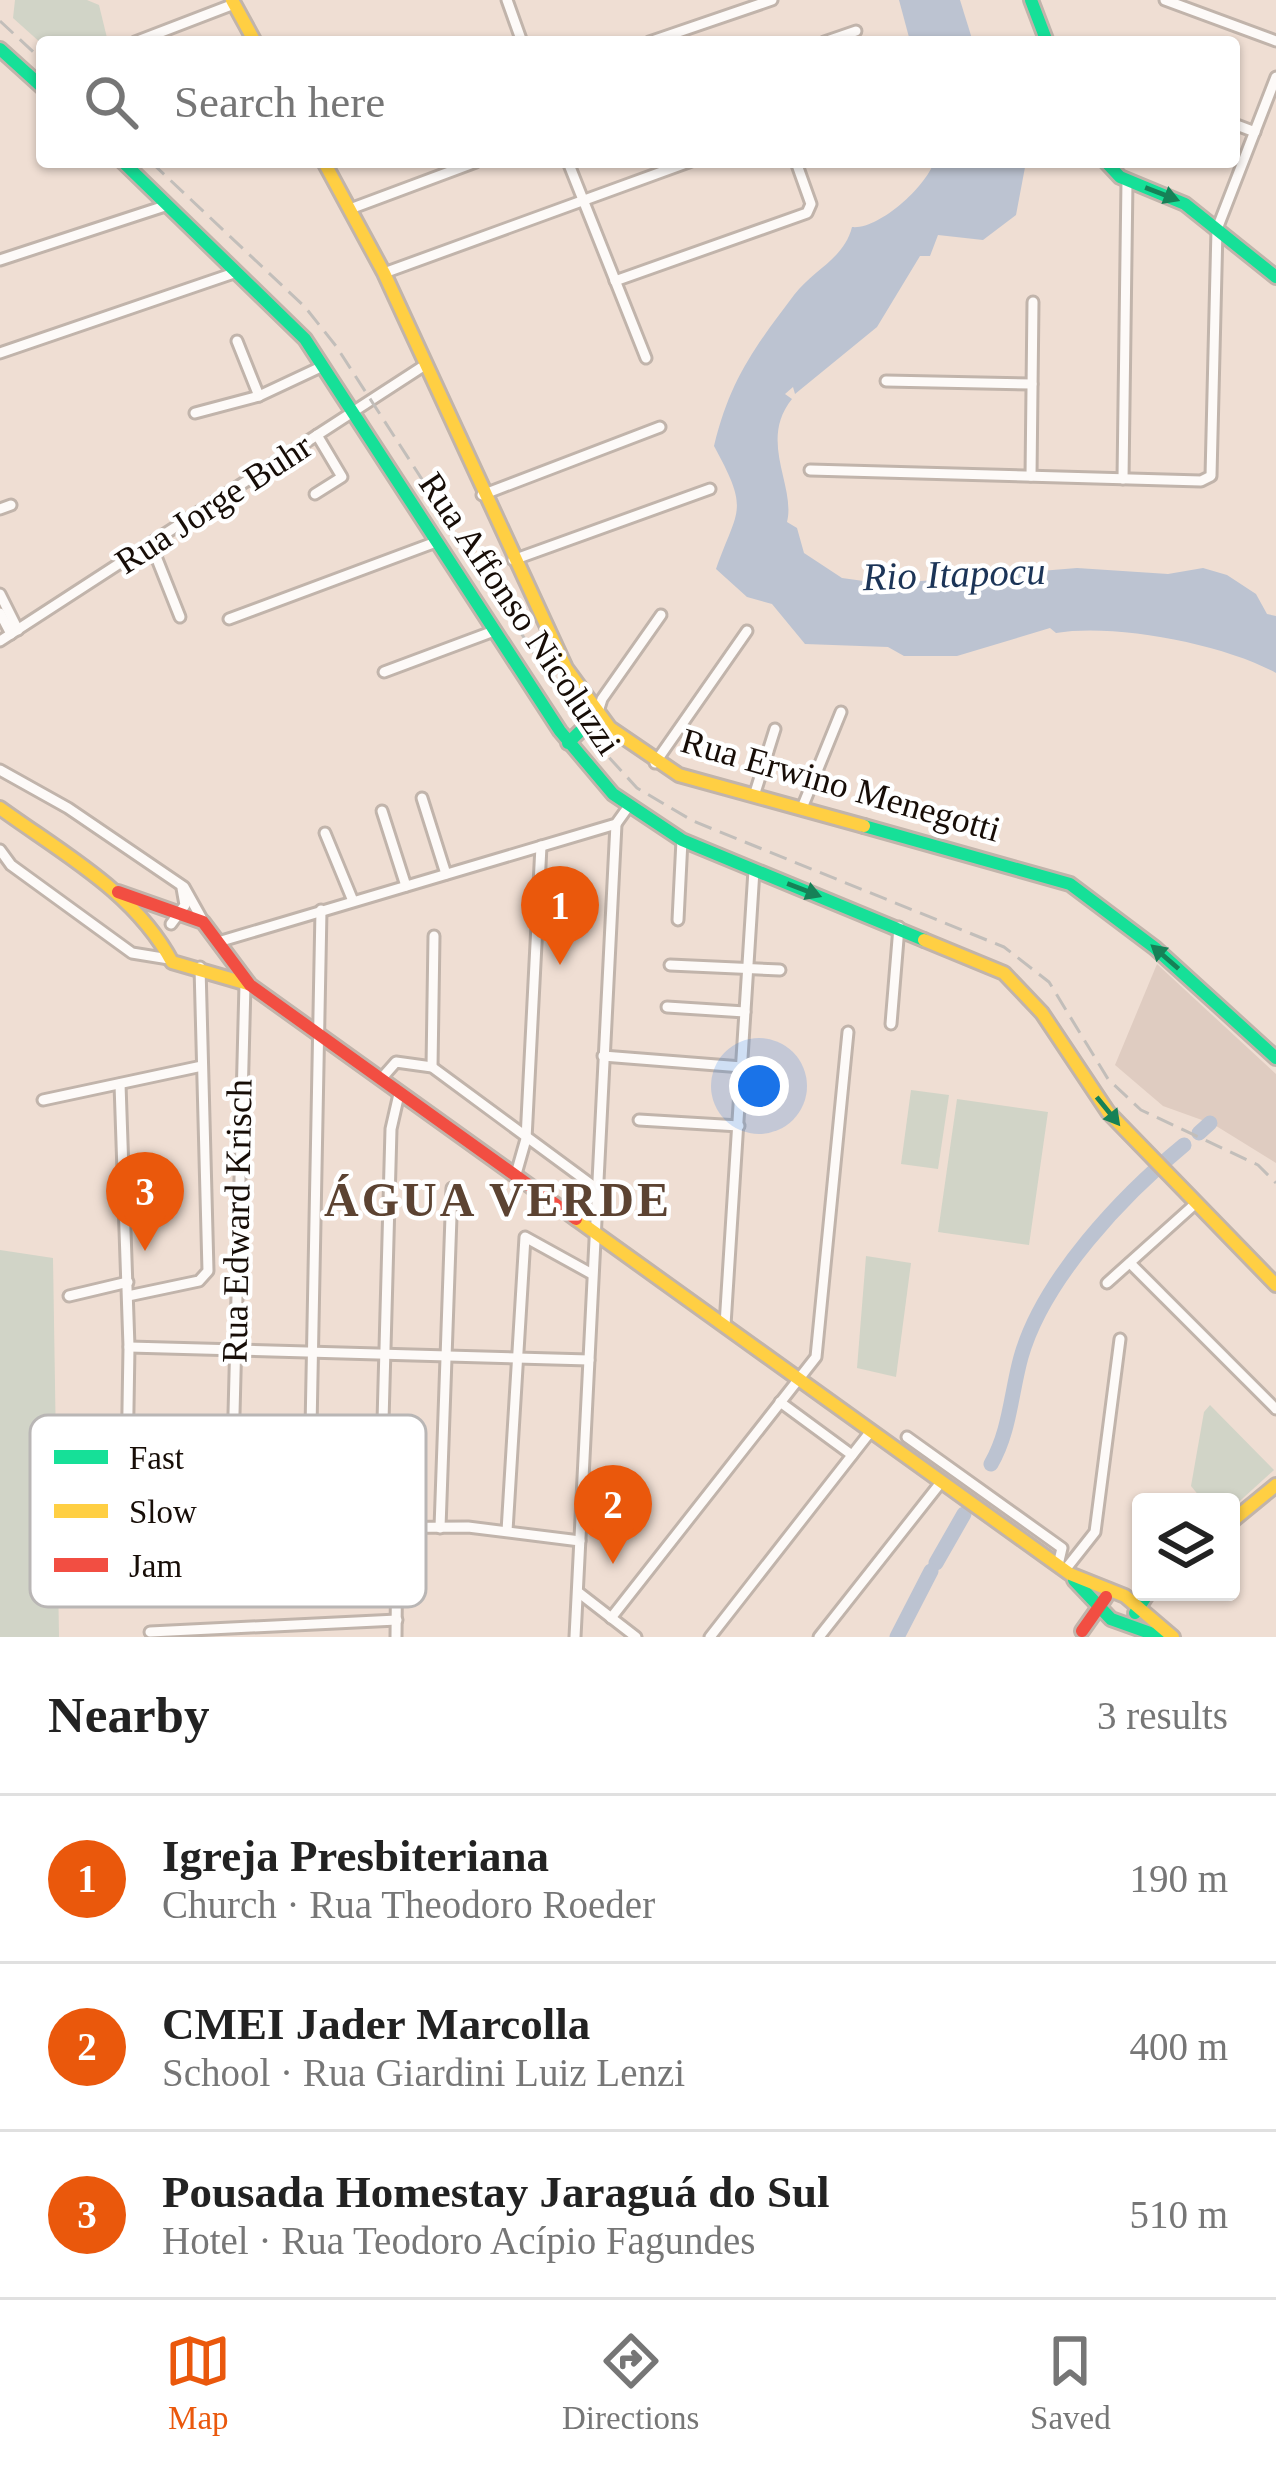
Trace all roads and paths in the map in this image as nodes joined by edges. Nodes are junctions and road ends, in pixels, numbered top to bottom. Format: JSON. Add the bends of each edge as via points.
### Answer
{"nodes":[{"id":1,"x":772,"y":0,"type":"edge"},
{"id":2,"x":1030,"y":0,"type":"edge"},
{"id":3,"x":1165,"y":0,"type":"edge"},
{"id":4,"x":511,"y":1,"type":"edge"},
{"id":5,"x":233,"y":2,"type":"edge"},
{"id":6,"x":856,"y":31,"type":"dead end"},
{"id":7,"x":150,"y":36,"type":"edge"},
{"id":8,"x":252,"y":36,"type":"edge"},
{"id":9,"x":520,"y":36,"type":"edge"},
{"id":10,"x":667,"y":36,"type":"edge"},
{"id":11,"x":841,"y":36,"type":"edge"},
{"id":12,"x":1045,"y":36,"type":"edge"},
{"id":13,"x":1276,"y":41,"type":"edge"},
{"id":14,"x":0,"y":49,"type":"edge"},
{"id":15,"x":1276,"y":77,"type":"edge"},
{"id":16,"x":36,"y":82,"type":"edge"},
{"id":17,"x":1240,"y":126,"type":"edge"},
{"id":18,"x":1255,"y":132,"type":"junction"},
{"id":19,"x":129,"y":168,"type":"edge"},
{"id":20,"x":327,"y":168,"type":"edge"},
{"id":21,"x":460,"y":168,"type":"edge"},
{"id":22,"x":570,"y":168,"type":"edge"},
{"id":23,"x":672,"y":168,"type":"edge"},
{"id":24,"x":798,"y":168,"type":"edge"},
{"id":25,"x":1113,"y":168,"type":"edge"},
{"id":26,"x":1127,"y":180,"type":"junction"},
{"id":27,"x":582,"y":199,"type":"junction"},
{"id":28,"x":168,"y":206,"type":"junction"},
{"id":29,"x":350,"y":208,"type":"junction"},
{"id":30,"x":1217,"y":229,"type":"junction"},
{"id":31,"x":0,"y":260,"type":"edge"},
{"id":32,"x":237,"y":272,"type":"junction"},
{"id":33,"x":384,"y":273,"type":"junction"},
{"id":34,"x":1276,"y":277,"type":"edge"},
{"id":35,"x":615,"y":281,"type":"junction"},
{"id":36,"x":1033,"y":302,"type":"dead end"},
{"id":37,"x":237,"y":340,"type":"dead end"},
{"id":38,"x":0,"y":353,"type":"edge"},
{"id":39,"x":646,"y":358,"type":"dead end"},
{"id":40,"x":425,"y":365,"type":"junction"},
{"id":41,"x":322,"y":366,"type":"junction"},
{"id":42,"x":886,"y":382,"type":"dead end"},
{"id":43,"x":1032,"y":384,"type":"junction"},
{"id":44,"x":259,"y":396,"type":"junction"},
{"id":45,"x":352,"y":412,"type":"junction"},
{"id":46,"x":195,"y":413,"type":"dead end"},
{"id":47,"x":660,"y":427,"type":"dead end"},
{"id":48,"x":317,"y":435,"type":"junction"},
{"id":49,"x":810,"y":470,"type":"dead end"},
{"id":50,"x":1031,"y":476,"type":"junction"},
{"id":51,"x":1123,"y":478,"type":"junction"},
{"id":52,"x":710,"y":489,"type":"dead end"},
{"id":53,"x":315,"y":494,"type":"dead end"},
{"id":54,"x":482,"y":495,"type":"junction"},
{"id":55,"x":436,"y":542,"type":"junction"},
{"id":56,"x":151,"y":544,"type":"junction"},
{"id":57,"x":513,"y":560,"type":"junction"},
{"id":58,"x":0,"y":594,"type":"edge"},
{"id":59,"x":0,"y":613,"type":"edge"},
{"id":60,"x":661,"y":615,"type":"dead end"},
{"id":61,"x":180,"y":617,"type":"dead end"},
{"id":62,"x":229,"y":619,"type":"dead end"},
{"id":63,"x":494,"y":631,"type":"junction"},
{"id":64,"x":747,"y":631,"type":"dead end"},
{"id":65,"x":9,"y":635,"type":"edge"},
{"id":66,"x":384,"y":672,"type":"dead end"},
{"id":67,"x":841,"y":712,"type":"dead end"},
{"id":68,"x":597,"y":715,"type":"junction"},
{"id":69,"x":775,"y":729,"type":"dead end"},
{"id":70,"x":568,"y":742,"type":"junction"},
{"id":71,"x":655,"y":763,"type":"junction"},
{"id":72,"x":0,"y":770,"type":"edge"},
{"id":73,"x":754,"y":796,"type":"junction"},
{"id":74,"x":422,"y":798,"type":"dead end"},
{"id":75,"x":0,"y":808,"type":"edge"},
{"id":76,"x":802,"y":808,"type":"junction"},
{"id":77,"x":626,"y":810,"type":"junction"},
{"id":78,"x":382,"y":811,"type":"dead end"},
{"id":79,"x":616,"y":824,"type":"junction"},
{"id":80,"x":322,"y":834,"type":"dead end"},
{"id":81,"x":682,"y":840,"type":"junction"},
{"id":82,"x":541,"y":845,"type":"junction"},
{"id":83,"x":0,"y":850,"type":"edge"},
{"id":84,"x":754,"y":870,"type":"junction"},
{"id":85,"x":446,"y":874,"type":"junction"},
{"id":86,"x":180,"y":884,"type":"junction"},
{"id":87,"x":406,"y":886,"type":"junction"},
{"id":88,"x":118,"y":892,"type":"junction"},
{"id":89,"x":351,"y":902,"type":"junction"},
{"id":90,"x":321,"y":910,"type":"junction"},
{"id":91,"x":678,"y":920,"type":"dead end"},
{"id":92,"x":899,"y":927,"type":"junction"},
{"id":93,"x":170,"y":934,"type":"junction"},
{"id":94,"x":239,"y":936,"type":"junction"},
{"id":95,"x":434,"y":936,"type":"dead end"},
{"id":96,"x":212,"y":937,"type":"junction"},
{"id":97,"x":125,"y":948,"type":"junction"},
{"id":98,"x":670,"y":965,"type":"dead end"},
{"id":99,"x":197,"y":966,"type":"junction"},
{"id":100,"x":748,"y":969,"type":"junction"},
{"id":101,"x":229,"y":970,"type":"junction"},
{"id":102,"x":780,"y":970,"type":"dead end"},
{"id":103,"x":247,"y":984,"type":"junction"},
{"id":104,"x":200,"y":991,"type":"junction"},
{"id":105,"x":667,"y":1007,"type":"dead end"},
{"id":106,"x":745,"y":1012,"type":"junction"},
{"id":107,"x":891,"y":1024,"type":"dead end"},
{"id":108,"x":848,"y":1033,"type":"dead end"},
{"id":109,"x":319,"y":1035,"type":"junction"},
{"id":110,"x":602,"y":1056,"type":"junction"},
{"id":111,"x":1276,"y":1058,"type":"edge"},
{"id":112,"x":202,"y":1066,"type":"junction"},
{"id":113,"x":433,"y":1067,"type":"junction"},
{"id":114,"x":742,"y":1067,"type":"junction"},
{"id":115,"x":380,"y":1079,"type":"junction"},
{"id":116,"x":120,"y":1084,"type":"junction"},
{"id":117,"x":399,"y":1094,"type":"junction"},
{"id":118,"x":43,"y":1100,"type":"dead end"},
{"id":119,"x":640,"y":1120,"type":"dead end"},
{"id":120,"x":739,"y":1126,"type":"junction"},
{"id":121,"x":526,"y":1139,"type":"junction"},
{"id":122,"x":515,"y":1176,"type":"junction"},
{"id":123,"x":452,"y":1188,"type":"dead end"},
{"id":124,"x":597,"y":1188,"type":"junction"},
{"id":125,"x":1195,"y":1204,"type":"junction"},
{"id":126,"x":595,"y":1233,"type":"junction"},
{"id":127,"x":1130,"y":1263,"type":"junction"},
{"id":128,"x":592,"y":1274,"type":"junction"},
{"id":129,"x":128,"y":1282,"type":"junction"},
{"id":130,"x":1107,"y":1283,"type":"dead end"},
{"id":131,"x":1276,"y":1286,"type":"edge"},
{"id":132,"x":69,"y":1295,"type":"dead end"},
{"id":133,"x":128,"y":1296,"type":"junction"},
{"id":134,"x":725,"y":1325,"type":"junction"},
{"id":135,"x":1120,"y":1339,"type":"dead end"},
{"id":136,"x":129,"y":1347,"type":"junction"},
{"id":137,"x":234,"y":1352,"type":"junction"},
{"id":138,"x":313,"y":1354,"type":"junction"},
{"id":139,"x":384,"y":1355,"type":"junction"},
{"id":140,"x":446,"y":1357,"type":"junction"},
{"id":141,"x":516,"y":1358,"type":"junction"},
{"id":142,"x":589,"y":1360,"type":"junction"},
{"id":143,"x":800,"y":1379,"type":"junction"},
{"id":144,"x":780,"y":1402,"type":"junction"},
{"id":145,"x":1276,"y":1409,"type":"edge"},
{"id":146,"x":128,"y":1415,"type":"edge"},
{"id":147,"x":233,"y":1415,"type":"edge"},
{"id":148,"x":312,"y":1415,"type":"edge"},
{"id":149,"x":383,"y":1415,"type":"edge"},
{"id":150,"x":871,"y":1431,"type":"junction"},
{"id":151,"x":907,"y":1437,"type":"dead end"},
{"id":152,"x":852,"y":1455,"type":"junction"},
{"id":153,"x":942,"y":1481,"type":"junction"},
{"id":154,"x":1276,"y":1484,"type":"edge"},
{"id":155,"x":1240,"y":1514,"type":"edge"},
{"id":156,"x":440,"y":1528,"type":"junction"},
{"id":157,"x":426,"y":1529,"type":"edge"},
{"id":158,"x":507,"y":1531,"type":"junction"},
{"id":159,"x":580,"y":1541,"type":"junction"},
{"id":160,"x":1064,"y":1570,"type":"junction"},
{"id":161,"x":578,"y":1592,"type":"junction"},
{"id":162,"x":1124,"y":1605,"type":"edge"},
{"id":163,"x":397,"y":1607,"type":"edge"},
{"id":164,"x":611,"y":1618,"type":"junction"},
{"id":165,"x":397,"y":1620,"type":"junction"},
{"id":166,"x":1161,"y":1631,"type":"edge"},
{"id":167,"x":150,"y":1632,"type":"dead end"},
{"id":168,"x":1085,"y":1633,"type":"edge"},
{"id":169,"x":396,"y":1637,"type":"edge"},
{"id":170,"x":575,"y":1637,"type":"edge"},
{"id":171,"x":635,"y":1637,"type":"edge"},
{"id":172,"x":710,"y":1637,"type":"edge"},
{"id":173,"x":819,"y":1637,"type":"edge"},
{"id":174,"x":1140,"y":1637,"type":"edge"},
{"id":175,"x":1173,"y":1637,"type":"edge"}],
"edges":[{"from":1,"to":10,"type":"street"},
{"from":2,"to":12,"type":"main road"},
{"from":3,"to":13,"type":"street"},
{"from":4,"to":9,"type":"street"},
{"from":5,"to":7,"type":"street"},
{"from":5,"to":8,"type":"main road"},
{"from":6,"to":11,"type":"street"},
{"from":14,"to":16,"type":"main road"},
{"from":15,"to":18,"type":"street"},
{"from":17,"to":18,"type":"street"},
{"from":18,"to":30,"type":"street"},
{"from":19,"to":28,"type":"main road","name":"Rua Affonso Nicoluzzi"},
{"from":20,"to":29,"type":"main road","name":"Rua Erwino Menegotti"},
{"from":21,"to":29,"type":"street"},
{"from":22,"to":27,"type":"street"},
{"from":23,"to":27,"type":"street"},
{"from":24,"to":35,"type":"street","via":[[809,211]]},
{"from":25,"to":26,"type":"main road"},
{"from":26,"to":30,"type":"main road","one_way":true,"via":[[1180,201]]},
{"from":26,"to":51,"type":"street"},
{"from":27,"to":33,"type":"street"},
{"from":27,"to":35,"type":"street"},
{"from":28,"to":31,"type":"street"},
{"from":28,"to":32,"type":"main road","name":"Rua Affonso Nicoluzzi"},
{"from":29,"to":33,"type":"main road","name":"Rua Erwino Menegotti"},
{"from":30,"to":34,"type":"main road"},
{"from":30,"to":51,"type":"street","via":[[1211,476]]},
{"from":32,"to":38,"type":"street"},
{"from":32,"to":41,"type":"main road","name":"Rua Affonso Nicoluzzi","via":[[294,326]]},
{"from":33,"to":40,"type":"main road","name":"Rua Erwino Menegotti"},
{"from":35,"to":39,"type":"street"},
{"from":36,"to":43,"type":"street"},
{"from":37,"to":44,"type":"street"},
{"from":40,"to":45,"type":"street","name":"Rua Jorge Buhr"},
{"from":40,"to":54,"type":"main road","name":"Rua Erwino Menegotti"},
{"from":41,"to":44,"type":"street"},
{"from":41,"to":45,"type":"main road","name":"Rua Affonso Nicoluzzi"},
{"from":42,"to":43,"type":"street"},
{"from":43,"to":50,"type":"street"},
{"from":44,"to":46,"type":"street"},
{"from":45,"to":48,"type":"street","name":"Rua Jorge Buhr"},
{"from":45,"to":55,"type":"main road","name":"Rua Affonso Nicoluzzi"},
{"from":47,"to":54,"type":"street"},
{"from":48,"to":53,"type":"street","via":[[342,477]]},
{"from":48,"to":56,"type":"street","name":"Rua Jorge Buhr"},
{"from":49,"to":50,"type":"street"},
{"from":50,"to":51,"type":"street"},
{"from":52,"to":57,"type":"street"},
{"from":54,"to":57,"type":"main road","name":"Rua Erwino Menegotti"},
{"from":55,"to":62,"type":"street"},
{"from":55,"to":63,"type":"main road","name":"Rua Affonso Nicoluzzi"},
{"from":56,"to":61,"type":"street"},
{"from":56,"to":65,"type":"street","name":"Rua Jorge Buhr"},
{"from":57,"to":68,"type":"main road","name":"Rua Erwino Menegotti"},
{"from":58,"to":65,"type":"street"},
{"from":59,"to":65,"type":"street"},
{"from":60,"to":68,"type":"street"},
{"from":63,"to":66,"type":"street"},
{"from":63,"to":70,"type":"main road","name":"Rua Affonso Nicoluzzi"},
{"from":64,"to":71,"type":"street"},
{"from":67,"to":76,"type":"street"},
{"from":68,"to":70,"type":"main road"},
{"from":68,"to":71,"type":"main road","name":"Rua Erwino Menegotti"},
{"from":69,"to":73,"type":"street"},
{"from":70,"to":77,"type":"main road","name":"Rua Affonso Nicoluzzi"},
{"from":71,"to":73,"type":"main road","name":"Rua Erwino Menegotti"},
{"from":72,"to":86,"type":"street"},
{"from":73,"to":76,"type":"main road","name":"Rua Erwino Menegotti"},
{"from":74,"to":85,"type":"street"},
{"from":75,"to":88,"type":"main road"},
{"from":111,"to":76,"type":"main road","name":"Rua Erwino Menegotti","one_way":true,"via":[[1070,884]]},
{"from":77,"to":79,"type":"street"},
{"from":77,"to":81,"type":"main road","name":"Rua Affonso Nicoluzzi"},
{"from":78,"to":87,"type":"street"},
{"from":79,"to":82,"type":"street"},
{"from":79,"to":110,"type":"street"},
{"from":80,"to":89,"type":"street"},
{"from":81,"to":84,"type":"main road","name":"Rua Affonso Nicoluzzi"},
{"from":81,"to":91,"type":"street"},
{"from":82,"to":85,"type":"street"},
{"from":82,"to":121,"type":"street"},
{"from":83,"to":97,"type":"street"},
{"from":84,"to":92,"type":"main road","name":"Rua Affonso Nicoluzzi","one_way":true},
{"from":84,"to":100,"type":"street"},
{"from":85,"to":87,"type":"street"},
{"from":86,"to":93,"type":"street","via":[[185,905]]},
{"from":86,"to":96,"type":"street"},
{"from":87,"to":89,"type":"street"},
{"from":88,"to":93,"type":"main road"},
{"from":88,"to":93,"type":"main road"},
{"from":89,"to":90,"type":"street"},
{"from":90,"to":94,"type":"street"},
{"from":90,"to":109,"type":"street"},
{"from":92,"to":107,"type":"street"},
{"from":92,"to":125,"type":"main road","name":"Rua Affonso Nicoluzzi","one_way":true,"via":[[1016,983],[1094,1094]]},
{"from":93,"to":96,"type":"main road"},
{"from":93,"to":97,"type":"street"},
{"from":93,"to":97,"type":"street","via":[[145,958]]},
{"from":93,"to":99,"type":"main road"},
{"from":94,"to":96,"type":"street"},
{"from":94,"to":101,"type":"street"},
{"from":95,"to":113,"type":"street"},
{"from":96,"to":99,"type":"main road"},
{"from":96,"to":101,"type":"main road"},
{"from":98,"to":100,"type":"street"},
{"from":99,"to":101,"type":"main road"},
{"from":99,"to":104,"type":"street"},
{"from":100,"to":102,"type":"street"},
{"from":100,"to":106,"type":"street"},
{"from":101,"to":103,"type":"main road"},
{"from":101,"to":104,"type":"street"},
{"from":103,"to":109,"type":"main road"},
{"from":103,"to":137,"type":"street","name":"Rua Edward Krisch"},
{"from":104,"to":112,"type":"street"},
{"from":105,"to":106,"type":"street"},
{"from":106,"to":114,"type":"street"},
{"from":108,"to":143,"type":"street","via":[[816,1358]]},
{"from":109,"to":115,"type":"main road"},
{"from":109,"to":138,"type":"street"},
{"from":110,"to":114,"type":"street"},
{"from":110,"to":124,"type":"street"},
{"from":112,"to":116,"type":"street"},
{"from":112,"to":133,"type":"street","via":[[208,1271],[199,1281]]},
{"from":113,"to":115,"type":"street","via":[[396,1062]]},
{"from":113,"to":121,"type":"street"},
{"from":114,"to":120,"type":"street"},
{"from":115,"to":117,"type":"main road"},
{"from":116,"to":118,"type":"street"},
{"from":116,"to":129,"type":"street"},
{"from":117,"to":122,"type":"main road"},
{"from":117,"to":139,"type":"street"},
{"from":119,"to":120,"type":"street"},
{"from":120,"to":134,"type":"street"},
{"from":121,"to":122,"type":"street"},
{"from":121,"to":124,"type":"street"},
{"from":122,"to":126,"type":"main road"},
{"from":123,"to":140,"type":"street"},
{"from":124,"to":126,"type":"street"},
{"from":125,"to":127,"type":"street"},
{"from":125,"to":131,"type":"main road","name":"Rua Affonso Nicoluzzi"},
{"from":126,"to":128,"type":"street"},
{"from":126,"to":134,"type":"main road"},
{"from":127,"to":130,"type":"street"},
{"from":127,"to":145,"type":"street"},
{"from":128,"to":141,"type":"street","via":[[530,1235],[522,1241]]},
{"from":128,"to":142,"type":"street"},
{"from":129,"to":132,"type":"street"},
{"from":129,"to":133,"type":"street"},
{"from":133,"to":136,"type":"street"},
{"from":134,"to":143,"type":"main road"},
{"from":135,"to":160,"type":"street","via":[[1097,1522],[1092,1540]]},
{"from":136,"to":137,"type":"street"},
{"from":136,"to":146,"type":"street"},
{"from":137,"to":138,"type":"street"},
{"from":137,"to":147,"type":"street","name":"Rua Edward Krisch"},
{"from":138,"to":139,"type":"street"},
{"from":138,"to":148,"type":"street"},
{"from":139,"to":140,"type":"street"},
{"from":139,"to":149,"type":"street"},
{"from":140,"to":141,"type":"street"},
{"from":140,"to":156,"type":"street"},
{"from":141,"to":142,"type":"street"},
{"from":141,"to":158,"type":"street"},
{"from":142,"to":159,"type":"street"},
{"from":143,"to":144,"type":"street"},
{"from":143,"to":150,"type":"main road"},
{"from":144,"to":152,"type":"street"},
{"from":144,"to":164,"type":"street"},
{"from":150,"to":152,"type":"street"},
{"from":150,"to":153,"type":"main road"},
{"from":151,"to":160,"type":"street","via":[[1062,1548]]},
{"from":152,"to":172,"type":"street"},
{"from":153,"to":160,"type":"main road"},
{"from":153,"to":173,"type":"street"},
{"from":154,"to":155,"type":"main road"},
{"from":156,"to":157,"type":"street"},
{"from":156,"to":158,"type":"street"},
{"from":158,"to":159,"type":"street"},
{"from":159,"to":161,"type":"street"},
{"from":160,"to":162,"type":"main road"},
{"from":160,"to":162,"type":"main road"},
{"from":161,"to":164,"type":"street"},
{"from":161,"to":170,"type":"street"},
{"from":162,"to":166,"type":"main road"},
{"from":162,"to":168,"type":"main road"},
{"from":162,"to":174,"type":"street"},
{"from":163,"to":165,"type":"street"},
{"from":164,"to":171,"type":"street"},
{"from":165,"to":167,"type":"street"},
{"from":165,"to":169,"type":"street"},
{"from":166,"to":175,"type":"main road"}]}
